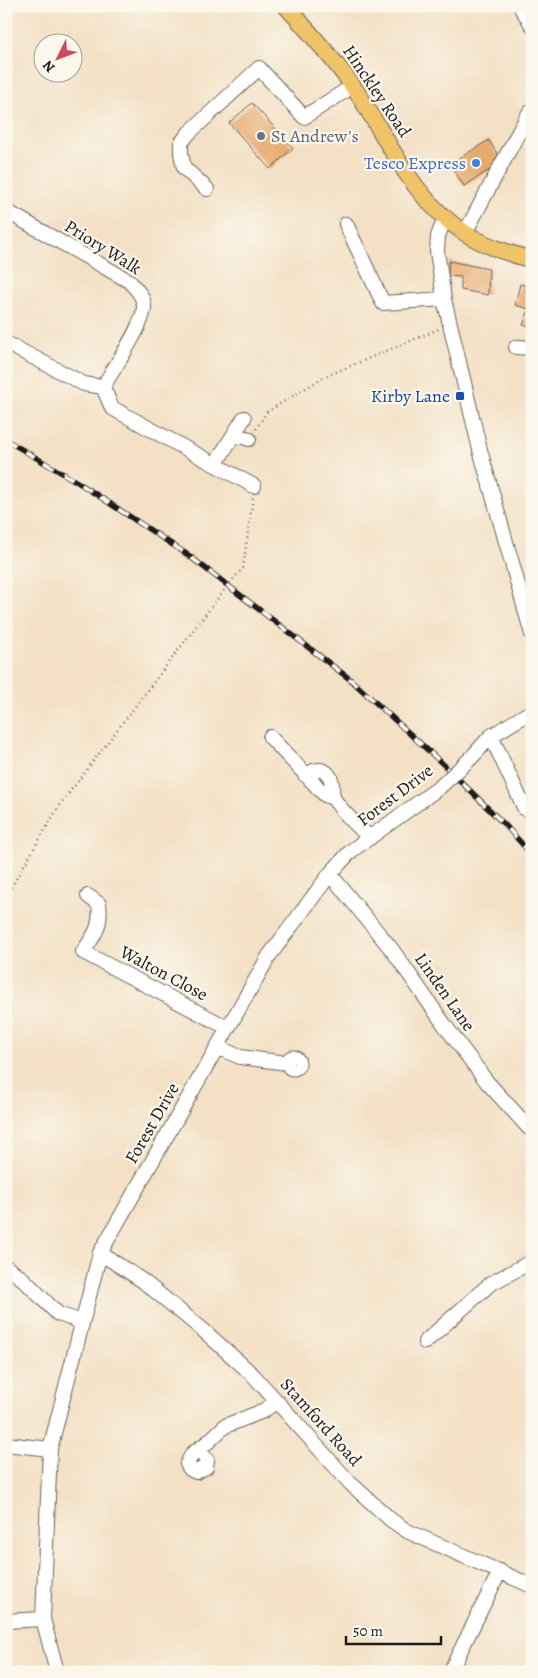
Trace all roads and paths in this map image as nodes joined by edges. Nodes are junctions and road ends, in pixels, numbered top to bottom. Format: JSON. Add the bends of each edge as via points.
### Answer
{"nodes":[{"id":1,"x":286,"y":6,"type":"edge"},
{"id":2,"x":520,"y":6,"type":"edge"},
{"id":3,"x":532,"y":24,"type":"edge"},
{"id":4,"x":353,"y":86,"type":"junction"},
{"id":5,"x":529,"y":113,"type":"dead end"},
{"id":6,"x":207,"y":189,"type":"dead end"},
{"id":7,"x":6,"y":211,"type":"edge"},
{"id":8,"x":445,"y":218,"type":"junction"},
{"id":9,"x":346,"y":224,"type":"dead end"},
{"id":10,"x":466,"y":233,"type":"junction"},
{"id":11,"x":532,"y":260,"type":"edge"},
{"id":12,"x":444,"y":299,"type":"junction"},
{"id":13,"x":450,"y":324,"type":"junction"},
{"id":14,"x":6,"y":343,"type":"edge"},
{"id":15,"x":516,"y":347,"type":"dead end"},
{"id":16,"x":532,"y":348,"type":"edge"},
{"id":17,"x":103,"y":387,"type":"junction"},
{"id":18,"x":244,"y":418,"type":"dead end"},
{"id":19,"x":235,"y":434,"type":"junction"},
{"id":20,"x":249,"y":439,"type":"joint"},
{"id":21,"x":216,"y":463,"type":"junction"},
{"id":22,"x":254,"y":486,"type":"joint"},
{"id":23,"x":532,"y":634,"type":"edge"},
{"id":24,"x":532,"y":711,"type":"edge"},
{"id":25,"x":491,"y":736,"type":"junction"},
{"id":26,"x":270,"y":737,"type":"dead end"},
{"id":27,"x":525,"y":810,"type":"dead end"},
{"id":28,"x":370,"y":838,"type":"junction"},
{"id":29,"x":330,"y":874,"type":"junction"},
{"id":30,"x":6,"y":896,"type":"edge"},
{"id":31,"x":88,"y":896,"type":"dead end"},
{"id":32,"x":228,"y":1028,"type":"junction"},
{"id":33,"x":217,"y":1047,"type":"junction"},
{"id":34,"x":287,"y":1063,"type":"dead end"},
{"id":35,"x":532,"y":1130,"type":"edge"},
{"id":36,"x":100,"y":1253,"type":"junction"},
{"id":37,"x":532,"y":1264,"type":"edge"},
{"id":38,"x":6,"y":1266,"type":"edge"},
{"id":39,"x":82,"y":1322,"type":"junction"},
{"id":40,"x":425,"y":1342,"type":"dead end"},
{"id":41,"x":277,"y":1401,"type":"junction"},
{"id":42,"x":6,"y":1444,"type":"edge"},
{"id":43,"x":50,"y":1449,"type":"junction"},
{"id":44,"x":197,"y":1451,"type":"dead end"},
{"id":45,"x":500,"y":1571,"type":"junction"},
{"id":46,"x":532,"y":1586,"type":"edge"},
{"id":47,"x":43,"y":1619,"type":"junction"},
{"id":48,"x":6,"y":1621,"type":"edge"},
{"id":49,"x":57,"y":1672,"type":"edge"},
{"id":50,"x":450,"y":1672,"type":"edge"}],
"edges":[{"from":1,"to":4,"type":"main road","name":"Hinckley Road"},
{"from":2,"to":3,"type":"street"},
{"from":4,"to":6,"type":"street","via":[[304,117],[260,68],[181,143],[184,168]]},
{"from":4,"to":8,"type":"main road","name":"Hinckley Road","via":[[414,184]]},
{"from":5,"to":10,"type":"street"},
{"from":7,"to":17,"type":"street","name":"Priory Walk","via":[[129,281],[141,295],[144,308],[140,324]]},
{"from":8,"to":10,"type":"main road","name":"Hinckley Road"},
{"from":8,"to":12,"type":"street","via":[[436,251]]},
{"from":9,"to":12,"type":"street","via":[[383,303]]},
{"from":10,"to":11,"type":"main road","name":"Hinckley Road"},
{"from":12,"to":13,"type":"street"},
{"from":13,"to":20,"type":"path","via":[[324,377],[267,412]]},
{"from":13,"to":23,"type":"street","via":[[480,450]]},
{"from":14,"to":17,"type":"street","via":[[84,384]]},
{"from":15,"to":16,"type":"street"},
{"from":17,"to":21,"type":"street","via":[[112,408]]},
{"from":18,"to":19,"type":"street"},
{"from":19,"to":20,"type":"street"},
{"from":19,"to":21,"type":"street"},
{"from":21,"to":22,"type":"street"},
{"from":22,"to":30,"type":"path","via":[[243,568],[59,806]]},
{"from":24,"to":25,"type":"street","name":"Forest Drive"},
{"from":25,"to":27,"type":"street"},
{"from":25,"to":28,"type":"street","name":"Forest Drive","bridge":true,"via":[[440,787]]},
{"from":26,"to":28,"type":"street","via":[[305,775],[320,770],[330,776],[333,798]]},
{"from":28,"to":29,"type":"street","name":"Forest Drive"},
{"from":29,"to":32,"type":"street","name":"Forest Drive","via":[[269,956]]},
{"from":29,"to":35,"type":"street","name":"Linden Lane","via":[[393,951],[487,1082]]},
{"from":31,"to":32,"type":"street","name":"Walton Close","via":[[99,904],[100,916],[97,931],[83,952]]},
{"from":32,"to":33,"type":"street","name":"Forest Drive"},
{"from":33,"to":34,"type":"street","via":[[240,1057]]},
{"from":33,"to":36,"type":"street","name":"Forest Drive"},
{"from":36,"to":39,"type":"street","name":"Forest Drive"},
{"from":36,"to":41,"type":"street","name":"Stamford Road","via":[[143,1281],[203,1330]]},
{"from":37,"to":40,"type":"street","via":[[490,1284]]},
{"from":38,"to":39,"type":"street","via":[[24,1279],[58,1314]]},
{"from":39,"to":43,"type":"street","name":"Forest Drive"},
{"from":41,"to":44,"type":"street","via":[[263,1411],[225,1426]]},
{"from":41,"to":45,"type":"street","name":"Stamford Road","via":[[350,1483],[391,1520],[407,1532]]},
{"from":42,"to":43,"type":"street"},
{"from":43,"to":47,"type":"street","name":"Forest Drive"},
{"from":45,"to":46,"type":"street","name":"Stamford Road"},
{"from":45,"to":50,"type":"street"},
{"from":47,"to":48,"type":"street"},
{"from":47,"to":49,"type":"street","name":"Forest Drive"}]}
